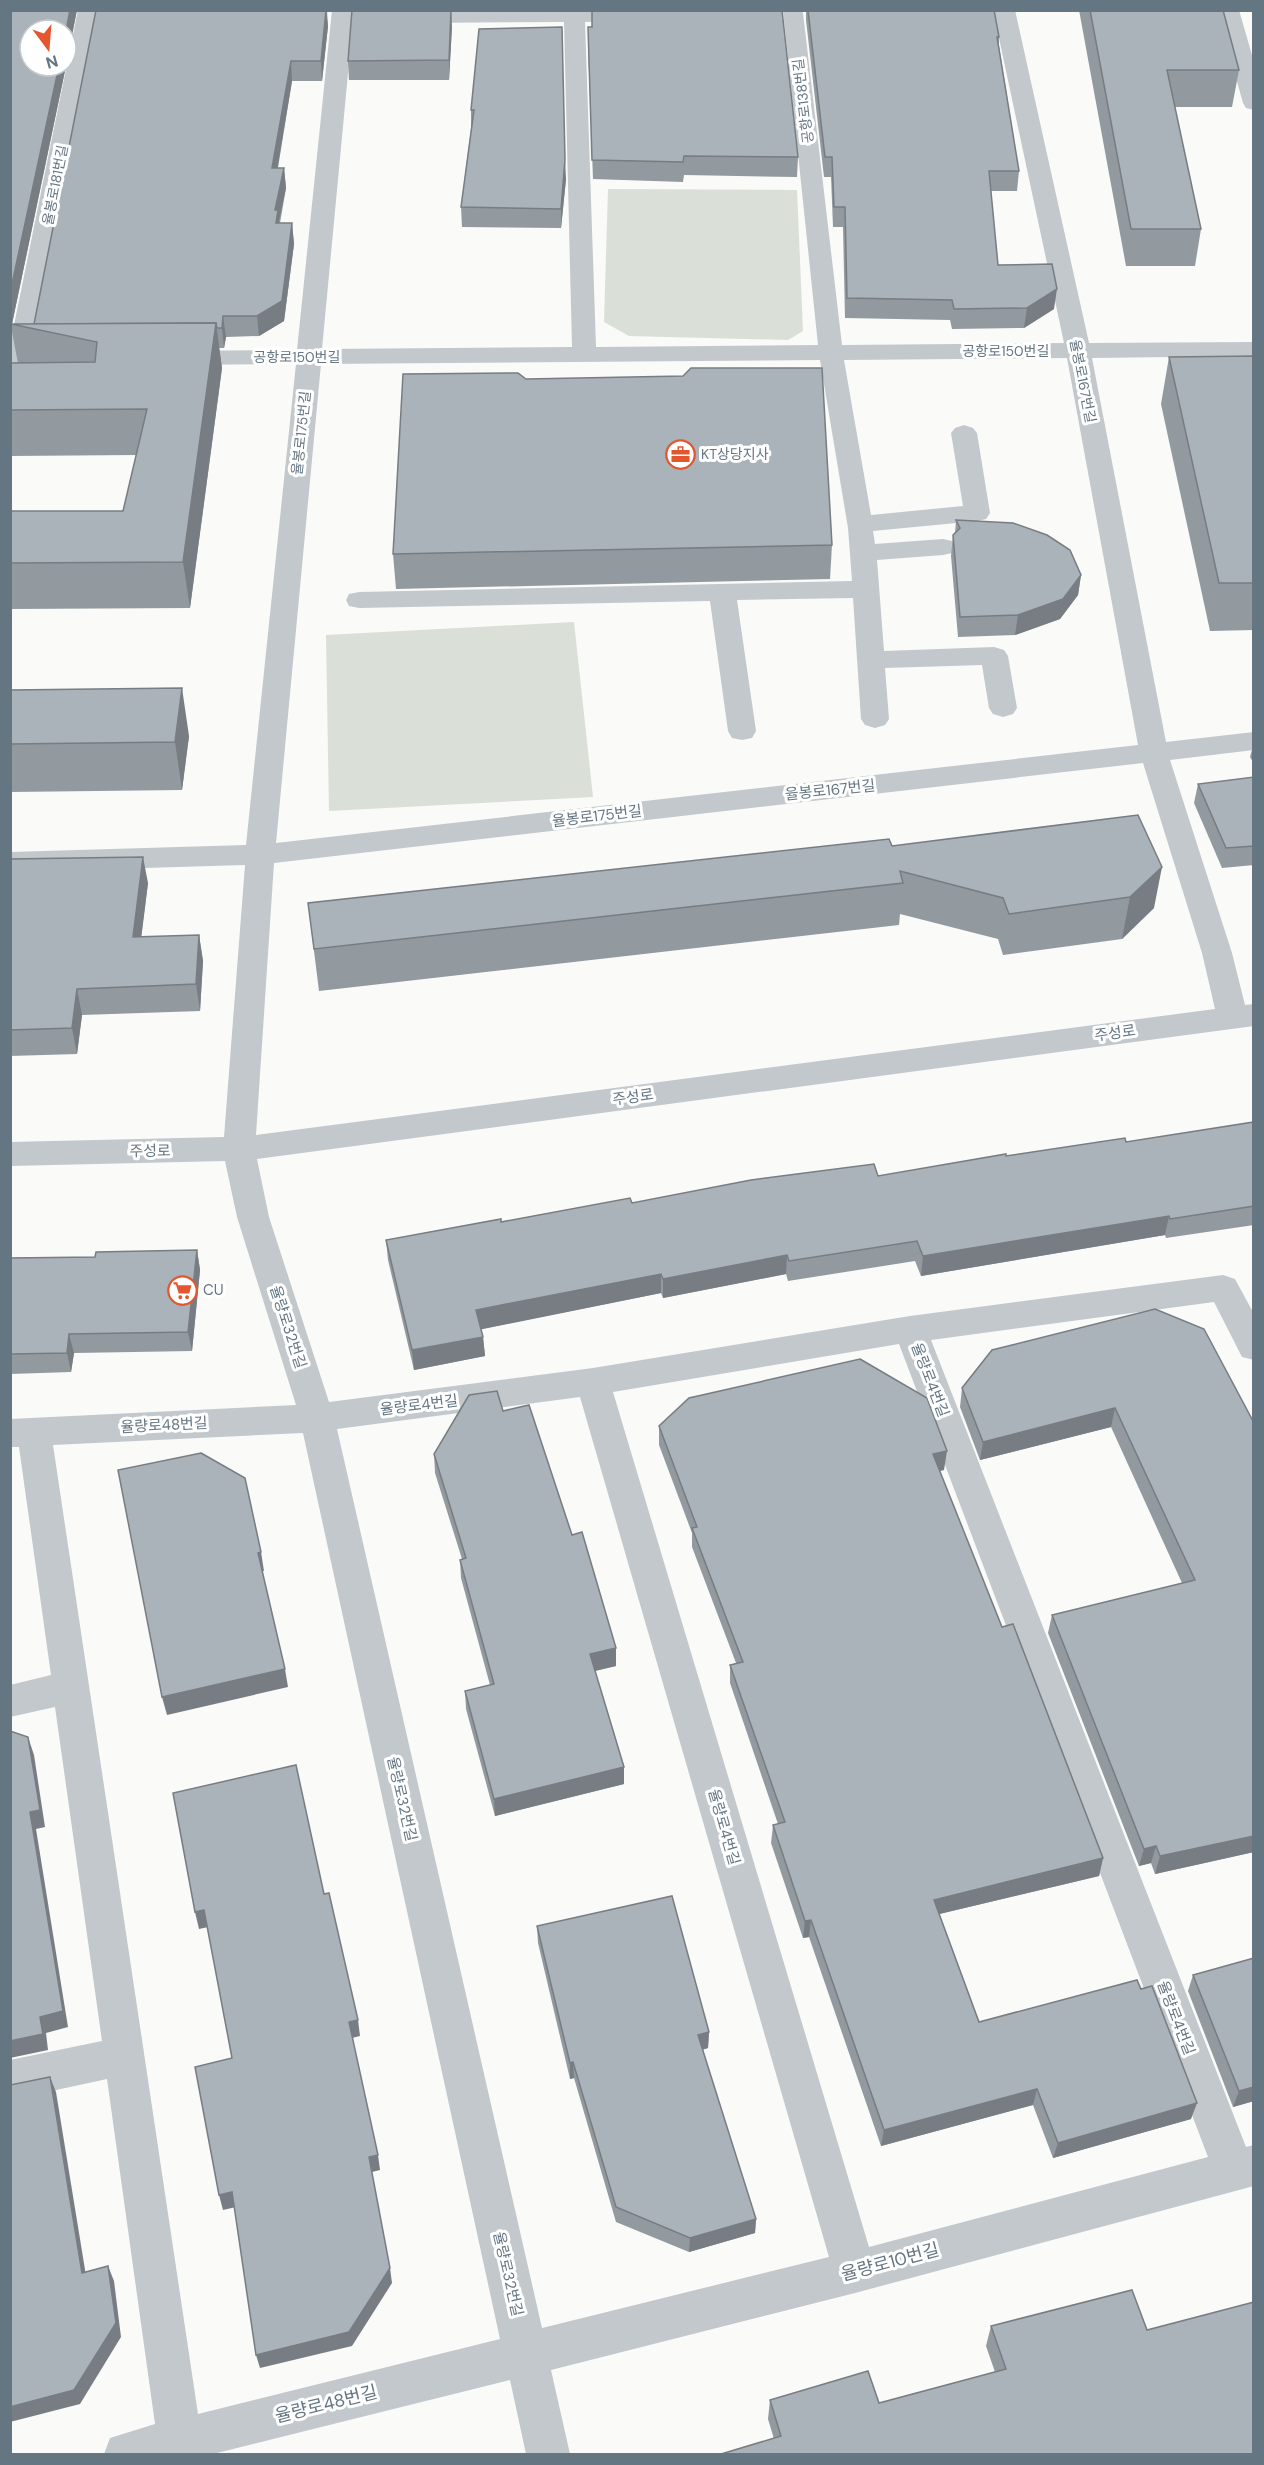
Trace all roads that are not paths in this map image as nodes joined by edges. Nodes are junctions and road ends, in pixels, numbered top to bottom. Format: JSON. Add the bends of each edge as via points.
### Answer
{"nodes":[{"id":1,"x":89,"y":10,"type":"edge"},
{"id":2,"x":1004,"y":10,"type":"edge"},
{"id":3,"x":1228,"y":10,"type":"edge"},
{"id":4,"x":816,"y":12,"type":"edge"},
{"id":5,"x":574,"y":13,"type":"edge"},
{"id":6,"x":770,"y":13,"type":"edge"},
{"id":7,"x":792,"y":13,"type":"junction"},
{"id":8,"x":654,"y":14,"type":"edge"},
{"id":9,"x":351,"y":15,"type":"edge"},
{"id":10,"x":389,"y":17,"type":"edge"},
{"id":11,"x":1254,"y":103,"type":"edge"},
{"id":12,"x":1254,"y":349,"type":"edge"},
{"id":13,"x":1078,"y":351,"type":"junction"},
{"id":14,"x":831,"y":353,"type":"junction"},
{"id":15,"x":584,"y":355,"type":"junction"},
{"id":16,"x":309,"y":357,"type":"junction"},
{"id":17,"x":147,"y":358,"type":"edge"},
{"id":18,"x":15,"y":359,"type":"edge"},
{"id":19,"x":89,"y":359,"type":"edge"},
{"id":20,"x":964,"y":434,"type":"dead end"},
{"id":21,"x":859,"y":524,"type":"junction"},
{"id":22,"x":943,"y":547,"type":"dead end"},
{"id":23,"x":863,"y":553,"type":"junction"},
{"id":24,"x":866,"y":589,"type":"junction"},
{"id":25,"x":722,"y":592,"type":"junction"},
{"id":26,"x":359,"y":600,"type":"dead end"},
{"id":27,"x":870,"y":660,"type":"junction"},
{"id":28,"x":1004,"y":708,"type":"dead end"},
{"id":29,"x":874,"y":719,"type":"dead end"},
{"id":30,"x":742,"y":730,"type":"dead end"},
{"id":31,"x":1254,"y":741,"type":"edge"},
{"id":32,"x":1154,"y":753,"type":"junction"},
{"id":33,"x":720,"y":802,"type":"joint"},
{"id":34,"x":260,"y":855,"type":"junction"},
{"id":35,"x":10,"y":862,"type":"edge"},
{"id":36,"x":1243,"y":1016,"type":"edge"},
{"id":37,"x":239,"y":1149,"type":"junction"},
{"id":38,"x":10,"y":1154,"type":"edge"},
{"id":39,"x":910,"y":1329,"type":"junction"},
{"id":40,"x":1254,"y":1347,"type":"edge"},
{"id":41,"x":593,"y":1382,"type":"junction"},
{"id":42,"x":317,"y":1418,"type":"junction"},
{"id":43,"x":22,"y":1432,"type":"edge"},
{"id":44,"x":70,"y":1687,"type":"junction"},
{"id":45,"x":10,"y":1701,"type":"edge"},
{"id":46,"x":123,"y":2056,"type":"junction"},
{"id":47,"x":10,"y":2080,"type":"edge"},
{"id":48,"x":1244,"y":2167,"type":"edge"},
{"id":49,"x":855,"y":2272,"type":"junction"},
{"id":50,"x":526,"y":2354,"type":"junction"},
{"id":51,"x":180,"y":2441,"type":"junction"},
{"id":52,"x":126,"y":2454,"type":"edge"},
{"id":53,"x":548,"y":2454,"type":"edge"}],
"edges":[{"from":1,"to":18,"type":"street","name":"율봉로181번길"},
{"from":2,"to":13,"type":"street","name":"율봉로167번길"},
{"from":3,"to":11,"type":"street"},
{"from":4,"to":7,"type":"street"},
{"from":5,"to":8,"type":"street"},
{"from":5,"to":10,"type":"street"},
{"from":5,"to":15,"type":"street"},
{"from":6,"to":7,"type":"street"},
{"from":7,"to":14,"type":"street","name":"공항로138번길"},
{"from":9,"to":16,"type":"street","name":"율봉로175번길"},
{"from":12,"to":13,"type":"street","name":"공항로150번길"},
{"from":13,"to":14,"type":"street","name":"공항로150번길"},
{"from":13,"to":32,"type":"street","name":"율봉로167번길"},
{"from":14,"to":15,"type":"street","name":"공항로150번길"},
{"from":14,"to":21,"type":"street"},
{"from":15,"to":16,"type":"street","name":"공항로150번길"},
{"from":16,"to":17,"type":"street","name":"공항로150번길"},
{"from":16,"to":34,"type":"street","name":"율봉로175번길"},
{"from":18,"to":19,"type":"street"},
{"from":20,"to":21,"type":"street","via":[[977,513]]},
{"from":21,"to":23,"type":"street"},
{"from":22,"to":23,"type":"street"},
{"from":23,"to":24,"type":"street"},
{"from":24,"to":25,"type":"street"},
{"from":24,"to":27,"type":"street"},
{"from":25,"to":26,"type":"street"},
{"from":25,"to":30,"type":"street"},
{"from":27,"to":28,"type":"street","via":[[994,656]]},
{"from":27,"to":29,"type":"street"},
{"from":31,"to":32,"type":"street","name":"율봉로167번길"},
{"from":32,"to":33,"type":"street","name":"율봉로167번길"},
{"from":32,"to":36,"type":"street","via":[[1217,952]]},
{"from":33,"to":34,"type":"street","name":"율봉로175번길"},
{"from":34,"to":35,"type":"street","name":"율봉로175번길"},
{"from":34,"to":37,"type":"street","name":"율봉로175번길"},
{"from":36,"to":37,"type":"street","name":"주성로"},
{"from":37,"to":38,"type":"street","name":"주성로"},
{"from":37,"to":42,"type":"street","name":"율량로32번길","via":[[254,1217]]},
{"from":39,"to":40,"type":"street","name":"율량로4번길","via":[[1223,1288]]},
{"from":39,"to":41,"type":"street","name":"율량로4번길"},
{"from":39,"to":48,"type":"street","name":"율량로4번길"},
{"from":41,"to":42,"type":"street","name":"율량로4번길"},
{"from":41,"to":49,"type":"street","name":"율량로4번길"},
{"from":42,"to":43,"type":"street","name":"율량로48번길"},
{"from":42,"to":50,"type":"street","name":"율량로32번길"},
{"from":43,"to":44,"type":"street"},
{"from":44,"to":45,"type":"street"},
{"from":44,"to":46,"type":"street"},
{"from":46,"to":47,"type":"street"},
{"from":46,"to":51,"type":"street"},
{"from":48,"to":49,"type":"street","name":"율량로10번길"},
{"from":49,"to":50,"type":"street","name":"율량로10번길"},
{"from":50,"to":51,"type":"street","name":"율량로48번길"},
{"from":50,"to":53,"type":"street","name":"율량로32번길"},
{"from":51,"to":52,"type":"street","name":"율량로48번길"}]}
